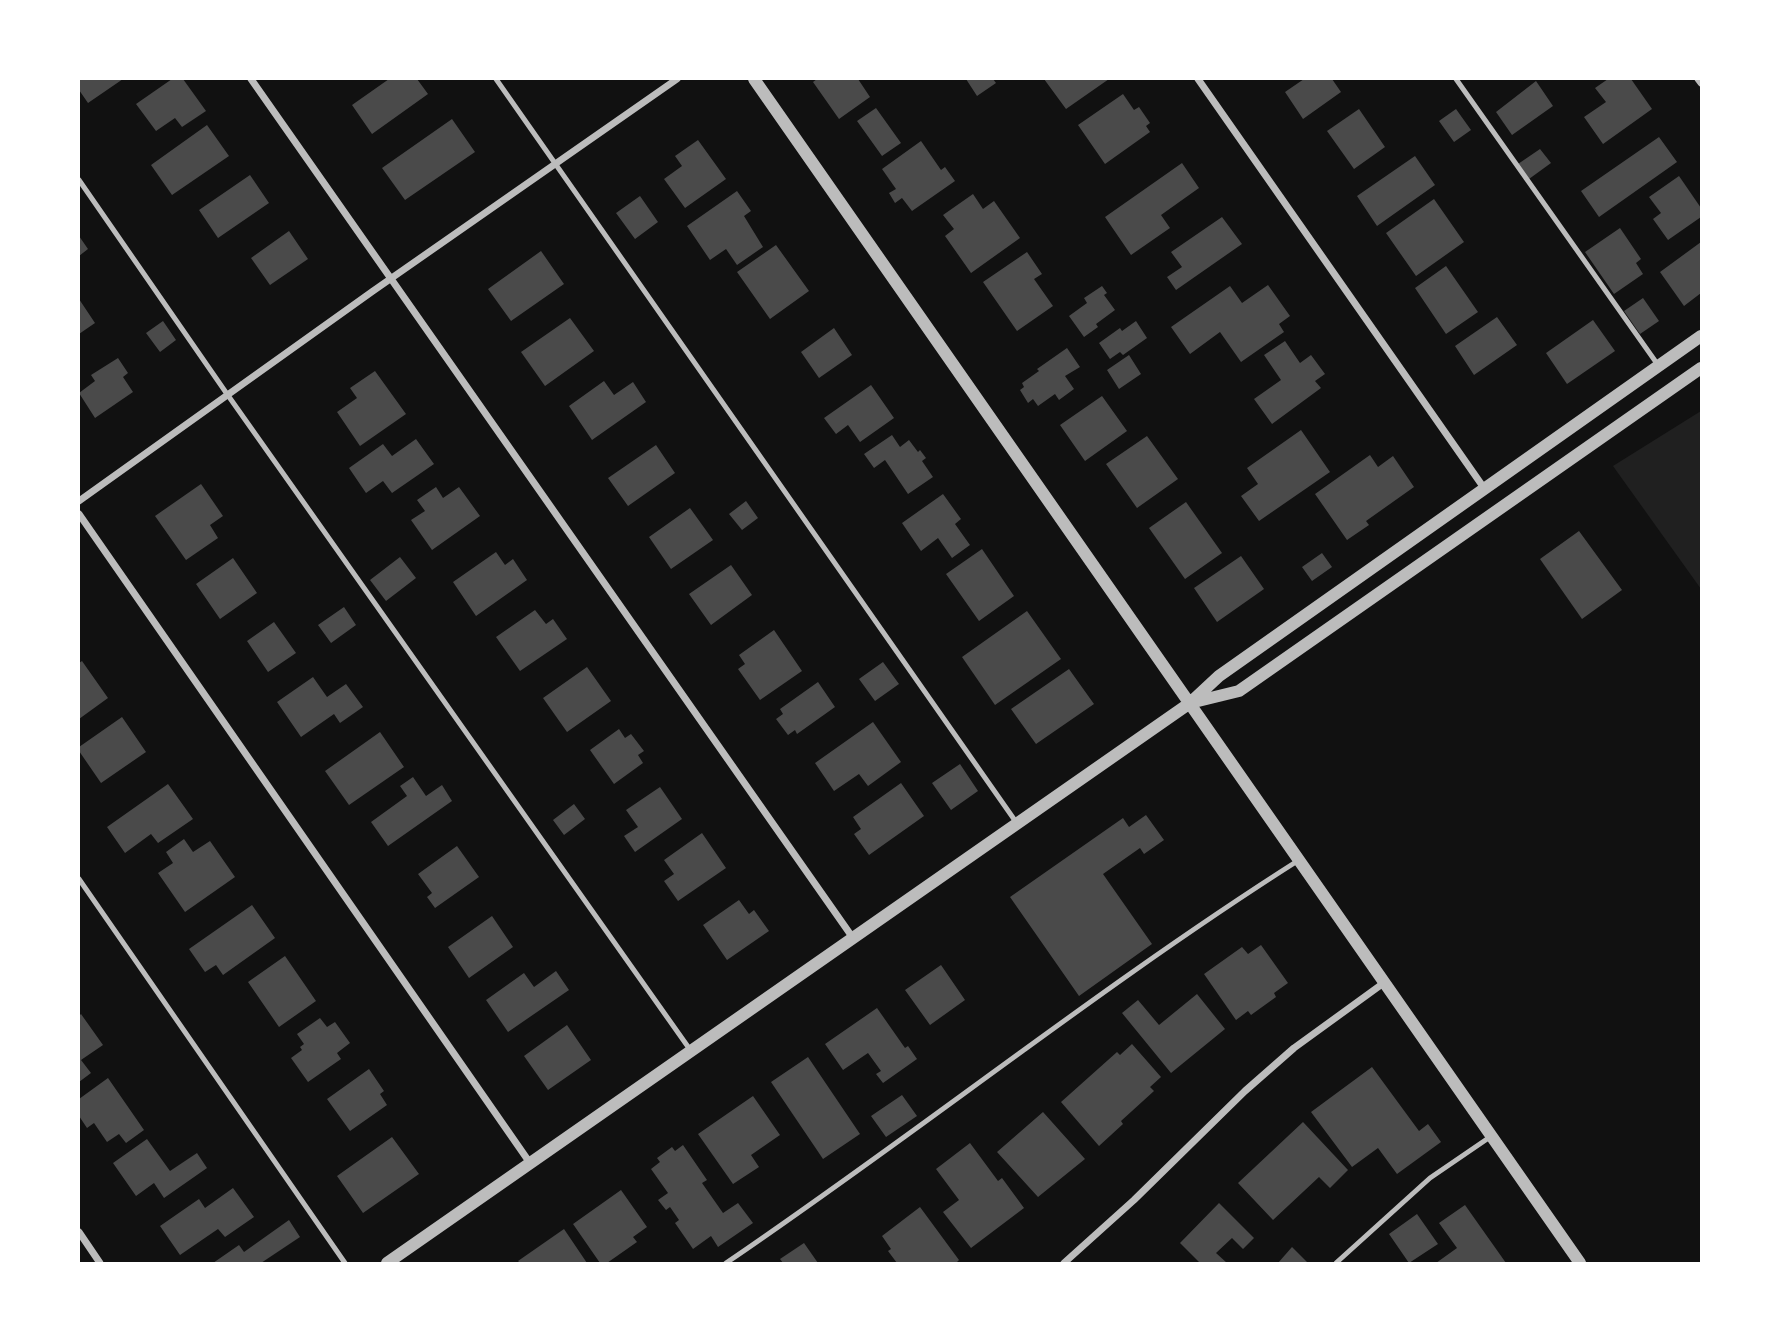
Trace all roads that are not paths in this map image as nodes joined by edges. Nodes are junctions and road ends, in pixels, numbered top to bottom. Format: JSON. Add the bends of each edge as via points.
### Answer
{"nodes":[{"id":1,"x":251,"y":79,"type":"edge"},
{"id":2,"x":496,"y":79,"type":"edge"},
{"id":3,"x":677,"y":79,"type":"edge"},
{"id":4,"x":754,"y":79,"type":"edge"},
{"id":5,"x":1198,"y":79,"type":"edge"},
{"id":6,"x":1456,"y":79,"type":"edge"},
{"id":7,"x":1698,"y":79,"type":"edge"},
{"id":8,"x":1701,"y":83,"type":"edge"},
{"id":9,"x":556,"y":165,"type":"junction"},
{"id":10,"x":79,"y":180,"type":"edge"},
{"id":11,"x":391,"y":279,"type":"junction"},
{"id":12,"x":1701,"y":337,"type":"edge"},
{"id":13,"x":1659,"y":366,"type":"junction"},
{"id":14,"x":1701,"y":368,"type":"edge"},
{"id":15,"x":227,"y":394,"type":"junction"},
{"id":16,"x":1484,"y":488,"type":"junction"},
{"id":17,"x":79,"y":501,"type":"edge"},
{"id":18,"x":79,"y":514,"type":"edge"},
{"id":19,"x":1190,"y":703,"type":"junction"},
{"id":20,"x":1017,"y":823,"type":"junction"},
{"id":21,"x":1299,"y":860,"type":"junction"},
{"id":22,"x":79,"y":879,"type":"edge"},
{"id":23,"x":853,"y":938,"type":"junction"},
{"id":24,"x":1385,"y":982,"type":"junction"},
{"id":25,"x":691,"y":1051,"type":"junction"},
{"id":26,"x":1491,"y":1136,"type":"junction"},
{"id":27,"x":530,"y":1163,"type":"junction"},
{"id":28,"x":79,"y":1232,"type":"edge"},
{"id":29,"x":100,"y":1263,"type":"edge"},
{"id":30,"x":345,"y":1263,"type":"edge"},
{"id":31,"x":387,"y":1263,"type":"edge"},
{"id":32,"x":726,"y":1263,"type":"edge"},
{"id":33,"x":1064,"y":1263,"type":"edge"},
{"id":34,"x":1336,"y":1263,"type":"edge"},
{"id":35,"x":1580,"y":1263,"type":"edge"}],
"edges":[{"from":1,"to":11,"type":"street"},
{"from":2,"to":9,"type":"lane"},
{"from":3,"to":9,"type":"street"},
{"from":4,"to":19,"type":"street"},
{"from":5,"to":16,"type":"street"},
{"from":6,"to":13,"type":"lane"},
{"from":7,"to":8,"type":"street"},
{"from":9,"to":11,"type":"street"},
{"from":9,"to":20,"type":"lane"},
{"from":10,"to":15,"type":"lane"},
{"from":11,"to":15,"type":"street"},
{"from":11,"to":23,"type":"street"},
{"from":12,"to":13,"type":"street"},
{"from":13,"to":16,"type":"street"},
{"from":14,"to":19,"type":"street","via":[[1239,691]]},
{"from":15,"to":17,"type":"street"},
{"from":15,"to":25,"type":"lane"},
{"from":16,"to":19,"type":"street","via":[[1219,676]]},
{"from":18,"to":27,"type":"street"},
{"from":19,"to":20,"type":"street"},
{"from":19,"to":21,"type":"street"},
{"from":20,"to":23,"type":"street"},
{"from":21,"to":24,"type":"street"},
{"from":21,"to":32,"type":"lane","via":[[990,1073]]},
{"from":22,"to":30,"type":"lane"},
{"from":23,"to":25,"type":"street"},
{"from":24,"to":26,"type":"street"},
{"from":24,"to":33,"type":"street","via":[[1294,1048]]},
{"from":25,"to":27,"type":"street"},
{"from":26,"to":34,"type":"lane","via":[[1430,1178]]},
{"from":26,"to":35,"type":"street"},
{"from":27,"to":31,"type":"street"},
{"from":28,"to":29,"type":"street"}]}
